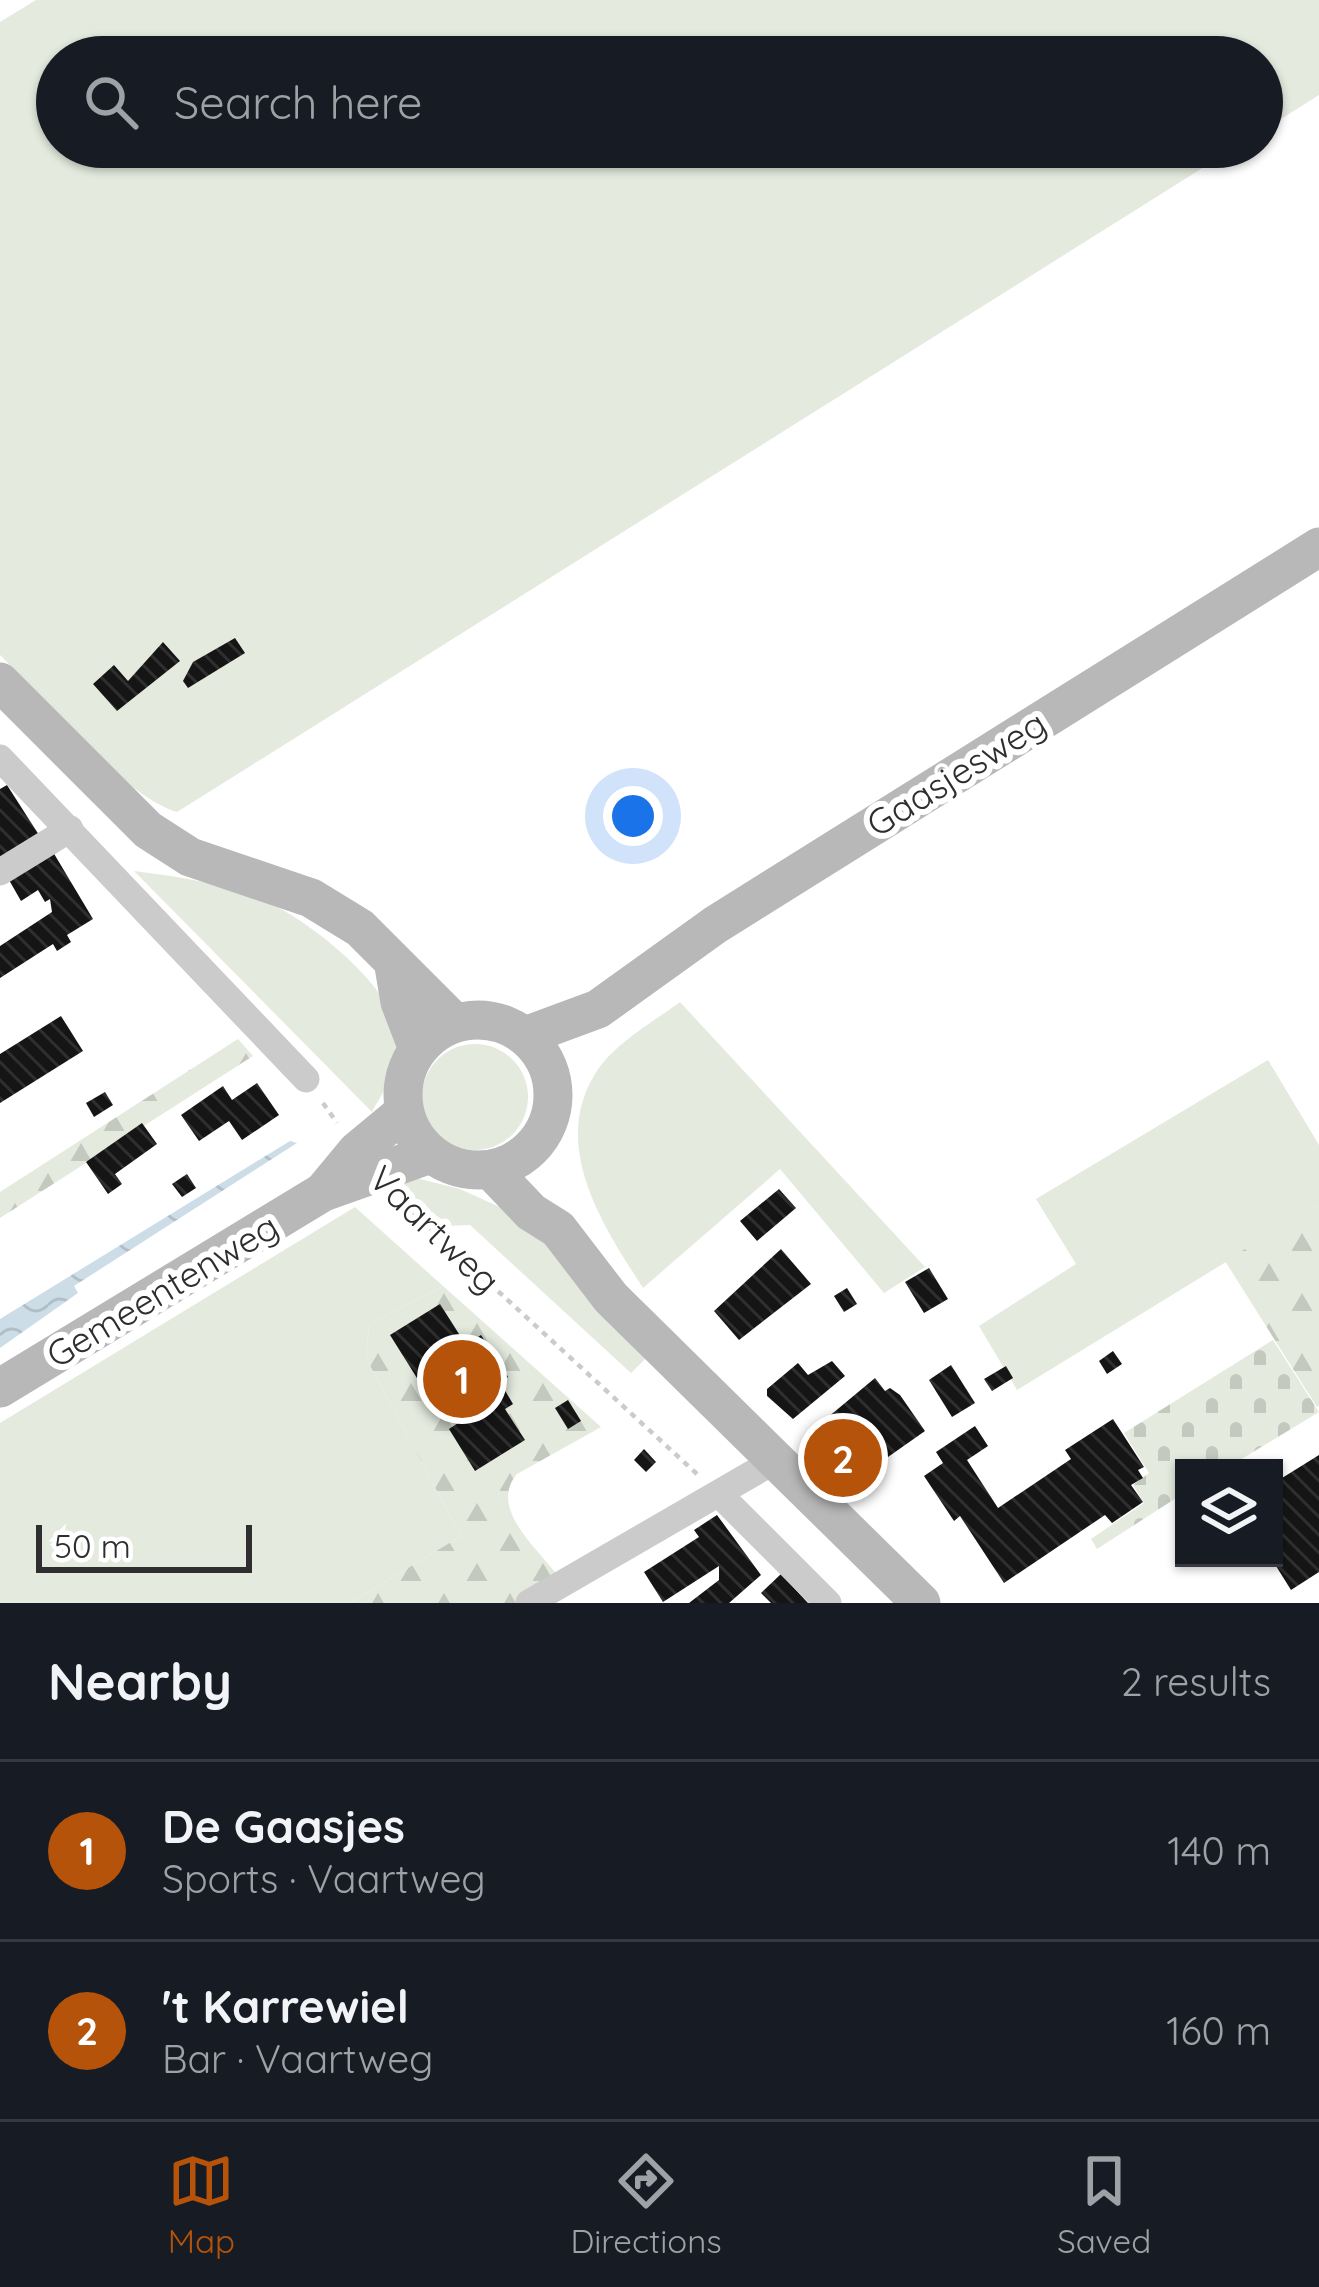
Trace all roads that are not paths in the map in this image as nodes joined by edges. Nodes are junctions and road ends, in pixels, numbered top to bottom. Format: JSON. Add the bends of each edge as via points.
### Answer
{"nodes":[{"id":1,"x":1319,"y":547,"type":"edge"},
{"id":2,"x":0,"y":682,"type":"edge"},
{"id":3,"x":0,"y":758,"type":"edge"},
{"id":4,"x":98,"y":782,"type":"junction"},
{"id":5,"x":65,"y":824,"type":"junction"},
{"id":6,"x":0,"y":872,"type":"edge"},
{"id":7,"x":394,"y":966,"type":"junction"},
{"id":8,"x":598,"y":1009,"type":"junction"},
{"id":9,"x":455,"y":1023,"type":"junction"},
{"id":10,"x":525,"y":1036,"type":"junction"},
{"id":11,"x":418,"y":1049,"type":"junction"},
{"id":12,"x":550,"y":1073,"type":"junction"},
{"id":13,"x":306,"y":1079,"type":"road end"},
{"id":14,"x":404,"y":1112,"type":"junction"},
{"id":15,"x":532,"y":1149,"type":"junction"},
{"id":16,"x":430,"y":1154,"type":"junction"},
{"id":17,"x":365,"y":1162,"type":"junction"},
{"id":18,"x":490,"y":1170,"type":"junction"},
{"id":19,"x":558,"y":1229,"type":"junction"},
{"id":20,"x":0,"y":1388,"type":"edge"},
{"id":21,"x":774,"y":1461,"type":"junction"},
{"id":22,"x":720,"y":1495,"type":"junction"},
{"id":23,"x":529,"y":1603,"type":"edge"},
{"id":24,"x":828,"y":1603,"type":"edge"},
{"id":25,"x":921,"y":1603,"type":"edge"}],
"edges":[{"from":1,"to":8,"type":"main road","name":"Gaasjesweg","via":[[715,925]]},
{"from":2,"to":4,"type":"main road"},
{"from":3,"to":5,"type":"street"},
{"from":4,"to":5,"type":"street"},
{"from":4,"to":7,"type":"main road","via":[[190,857],[311,898],[360,928]]},
{"from":5,"to":6,"type":"street"},
{"from":5,"to":13,"type":"street"},
{"from":7,"to":9,"type":"main road"},
{"from":7,"to":11,"type":"main road"},
{"from":8,"to":10,"type":"main road","name":"Gaasjesweg"},
{"from":8,"to":12,"type":"main road","name":"Gaasjesweg"},
{"from":9,"to":10,"type":"main road","via":[[492,1021]]},
{"from":9,"to":11,"type":"main road"},
{"from":10,"to":12,"type":"main road"},
{"from":11,"to":14,"type":"main road","via":[[402,1090]]},
{"from":12,"to":15,"type":"main road","via":[[552,1113]]},
{"from":14,"to":16,"type":"main road"},
{"from":14,"to":17,"type":"main road","name":"Gemeentenweg"},
{"from":15,"to":18,"type":"main road"},
{"from":15,"to":19,"type":"main road"},
{"from":16,"to":17,"type":"main road","name":"Gemeentenweg"},
{"from":16,"to":18,"type":"main road","via":[[469,1171]]},
{"from":17,"to":20,"type":"main road","name":"Gemeentenweg"},
{"from":18,"to":19,"type":"main road"},
{"from":19,"to":21,"type":"main road","via":[[611,1298]]},
{"from":21,"to":22,"type":"street"},
{"from":21,"to":25,"type":"main road"},
{"from":22,"to":23,"type":"street"},
{"from":22,"to":24,"type":"street"}]}
